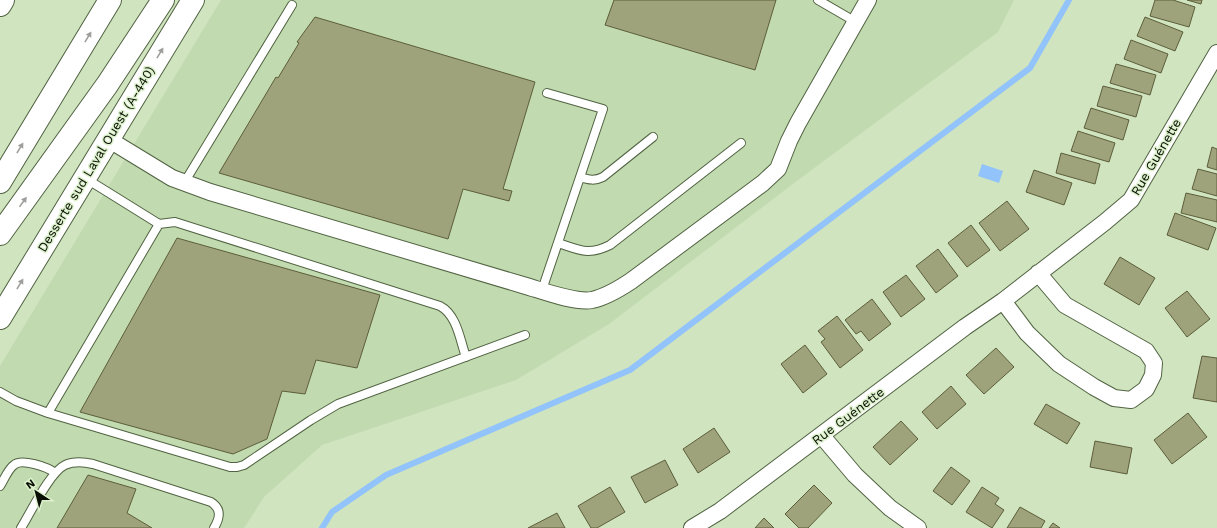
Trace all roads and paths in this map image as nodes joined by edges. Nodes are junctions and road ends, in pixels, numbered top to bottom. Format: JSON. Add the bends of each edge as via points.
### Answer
{"nodes":[{"id":1,"x":3,"y":0,"type":"edge"},
{"id":2,"x":110,"y":0,"type":"edge"},
{"id":3,"x":163,"y":0,"type":"edge"},
{"id":4,"x":193,"y":0,"type":"edge"},
{"id":5,"x":818,"y":0,"type":"edge"},
{"id":6,"x":868,"y":0,"type":"edge"},
{"id":7,"x":292,"y":4,"type":"dead end"},
{"id":8,"x":0,"y":5,"type":"edge"},
{"id":9,"x":856,"y":22,"type":"junction"},
{"id":10,"x":1217,"y":53,"type":"edge"},
{"id":11,"x":547,"y":93,"type":"dead end"},
{"id":12,"x":654,"y":137,"type":"dead end"},
{"id":13,"x":108,"y":139,"type":"junction"},
{"id":14,"x":742,"y":143,"type":"dead end"},
{"id":15,"x":85,"y":177,"type":"junction"},
{"id":16,"x":580,"y":177,"type":"junction"},
{"id":17,"x":0,"y":182,"type":"edge"},
{"id":18,"x":184,"y":183,"type":"junction"},
{"id":19,"x":159,"y":224,"type":"junction"},
{"id":20,"x":0,"y":234,"type":"edge"},
{"id":21,"x":558,"y":243,"type":"junction"},
{"id":22,"x":1038,"y":273,"type":"junction"},
{"id":23,"x":542,"y":290,"type":"junction"},
{"id":24,"x":1003,"y":301,"type":"junction"},
{"id":25,"x":0,"y":318,"type":"edge"},
{"id":26,"x":525,"y":335,"type":"dead end"},
{"id":27,"x":466,"y":357,"type":"junction"},
{"id":28,"x":0,"y":392,"type":"edge"},
{"id":29,"x":48,"y":413,"type":"junction"},
{"id":30,"x":822,"y":436,"type":"junction"},
{"id":31,"x":55,"y":473,"type":"junction"},
{"id":32,"x":0,"y":486,"type":"edge"},
{"id":33,"x":21,"y":528,"type":"edge"},
{"id":34,"x":214,"y":528,"type":"edge"},
{"id":35,"x":692,"y":528,"type":"edge"},
{"id":36,"x":918,"y":528,"type":"edge"}],
"edges":[{"from":1,"to":8,"type":"main road"},
{"from":17,"to":2,"type":"main road","one_way":true},
{"from":20,"to":3,"type":"main road","one_way":true,"via":[[107,85]]},
{"from":13,"to":4,"type":"main road","name":"Desserte sud Laval Ouest (A-440)","one_way":true},
{"from":5,"to":9,"type":"lane"},
{"from":6,"to":9,"type":"street"},
{"from":7,"to":18,"type":"lane"},
{"from":9,"to":23,"type":"street","via":[[798,123],[778,170],[763,183],[646,271],[608,294],[591,300],[582,300]]},
{"from":10,"to":22,"type":"street","name":"Rue Guénette","via":[[1131,200]]},
{"from":11,"to":16,"type":"lane","via":[[603,109]]},
{"from":12,"to":16,"type":"lane","via":[[598,179]]},
{"from":13,"to":15,"type":"main road","name":"Desserte sud Laval Ouest (A-440)"},
{"from":13,"to":18,"type":"street"},
{"from":14,"to":21,"type":"lane","via":[[599,250],[590,252]]},
{"from":15,"to":19,"type":"lane"},
{"from":25,"to":15,"type":"main road","name":"Desserte sud Laval Ouest (A-440)","one_way":true},
{"from":16,"to":21,"type":"lane"},
{"from":18,"to":23,"type":"street"},
{"from":19,"to":27,"type":"lane","via":[[175,222],[440,306],[451,316]]},
{"from":19,"to":29,"type":"lane"},
{"from":21,"to":23,"type":"lane"},
{"from":22,"to":24,"type":"street","name":"Rue Guénette"},
{"from":22,"to":24,"type":"street","via":[[1065,305],[1146,351],[1154,363],[1153,375],[1146,389],[1131,400],[1114,398],[1094,386],[1059,364],[1027,333]]},
{"from":24,"to":30,"type":"street","name":"Rue Guénette"},
{"from":26,"to":27,"type":"lane"},
{"from":27,"to":29,"type":"lane","via":[[325,410],[238,467],[230,467]]},
{"from":28,"to":29,"type":"lane"},
{"from":30,"to":35,"type":"street","name":"Rue Guénette","via":[[720,511]]},
{"from":30,"to":36,"type":"street","via":[[855,475],[890,508]]},
{"from":31,"to":32,"type":"lane","via":[[42,466],[18,463],[12,466]]},
{"from":31,"to":33,"type":"lane"},
{"from":31,"to":34,"type":"lane","via":[[65,465],[85,462],[205,500],[216,505],[219,510],[220,514]]}]}
